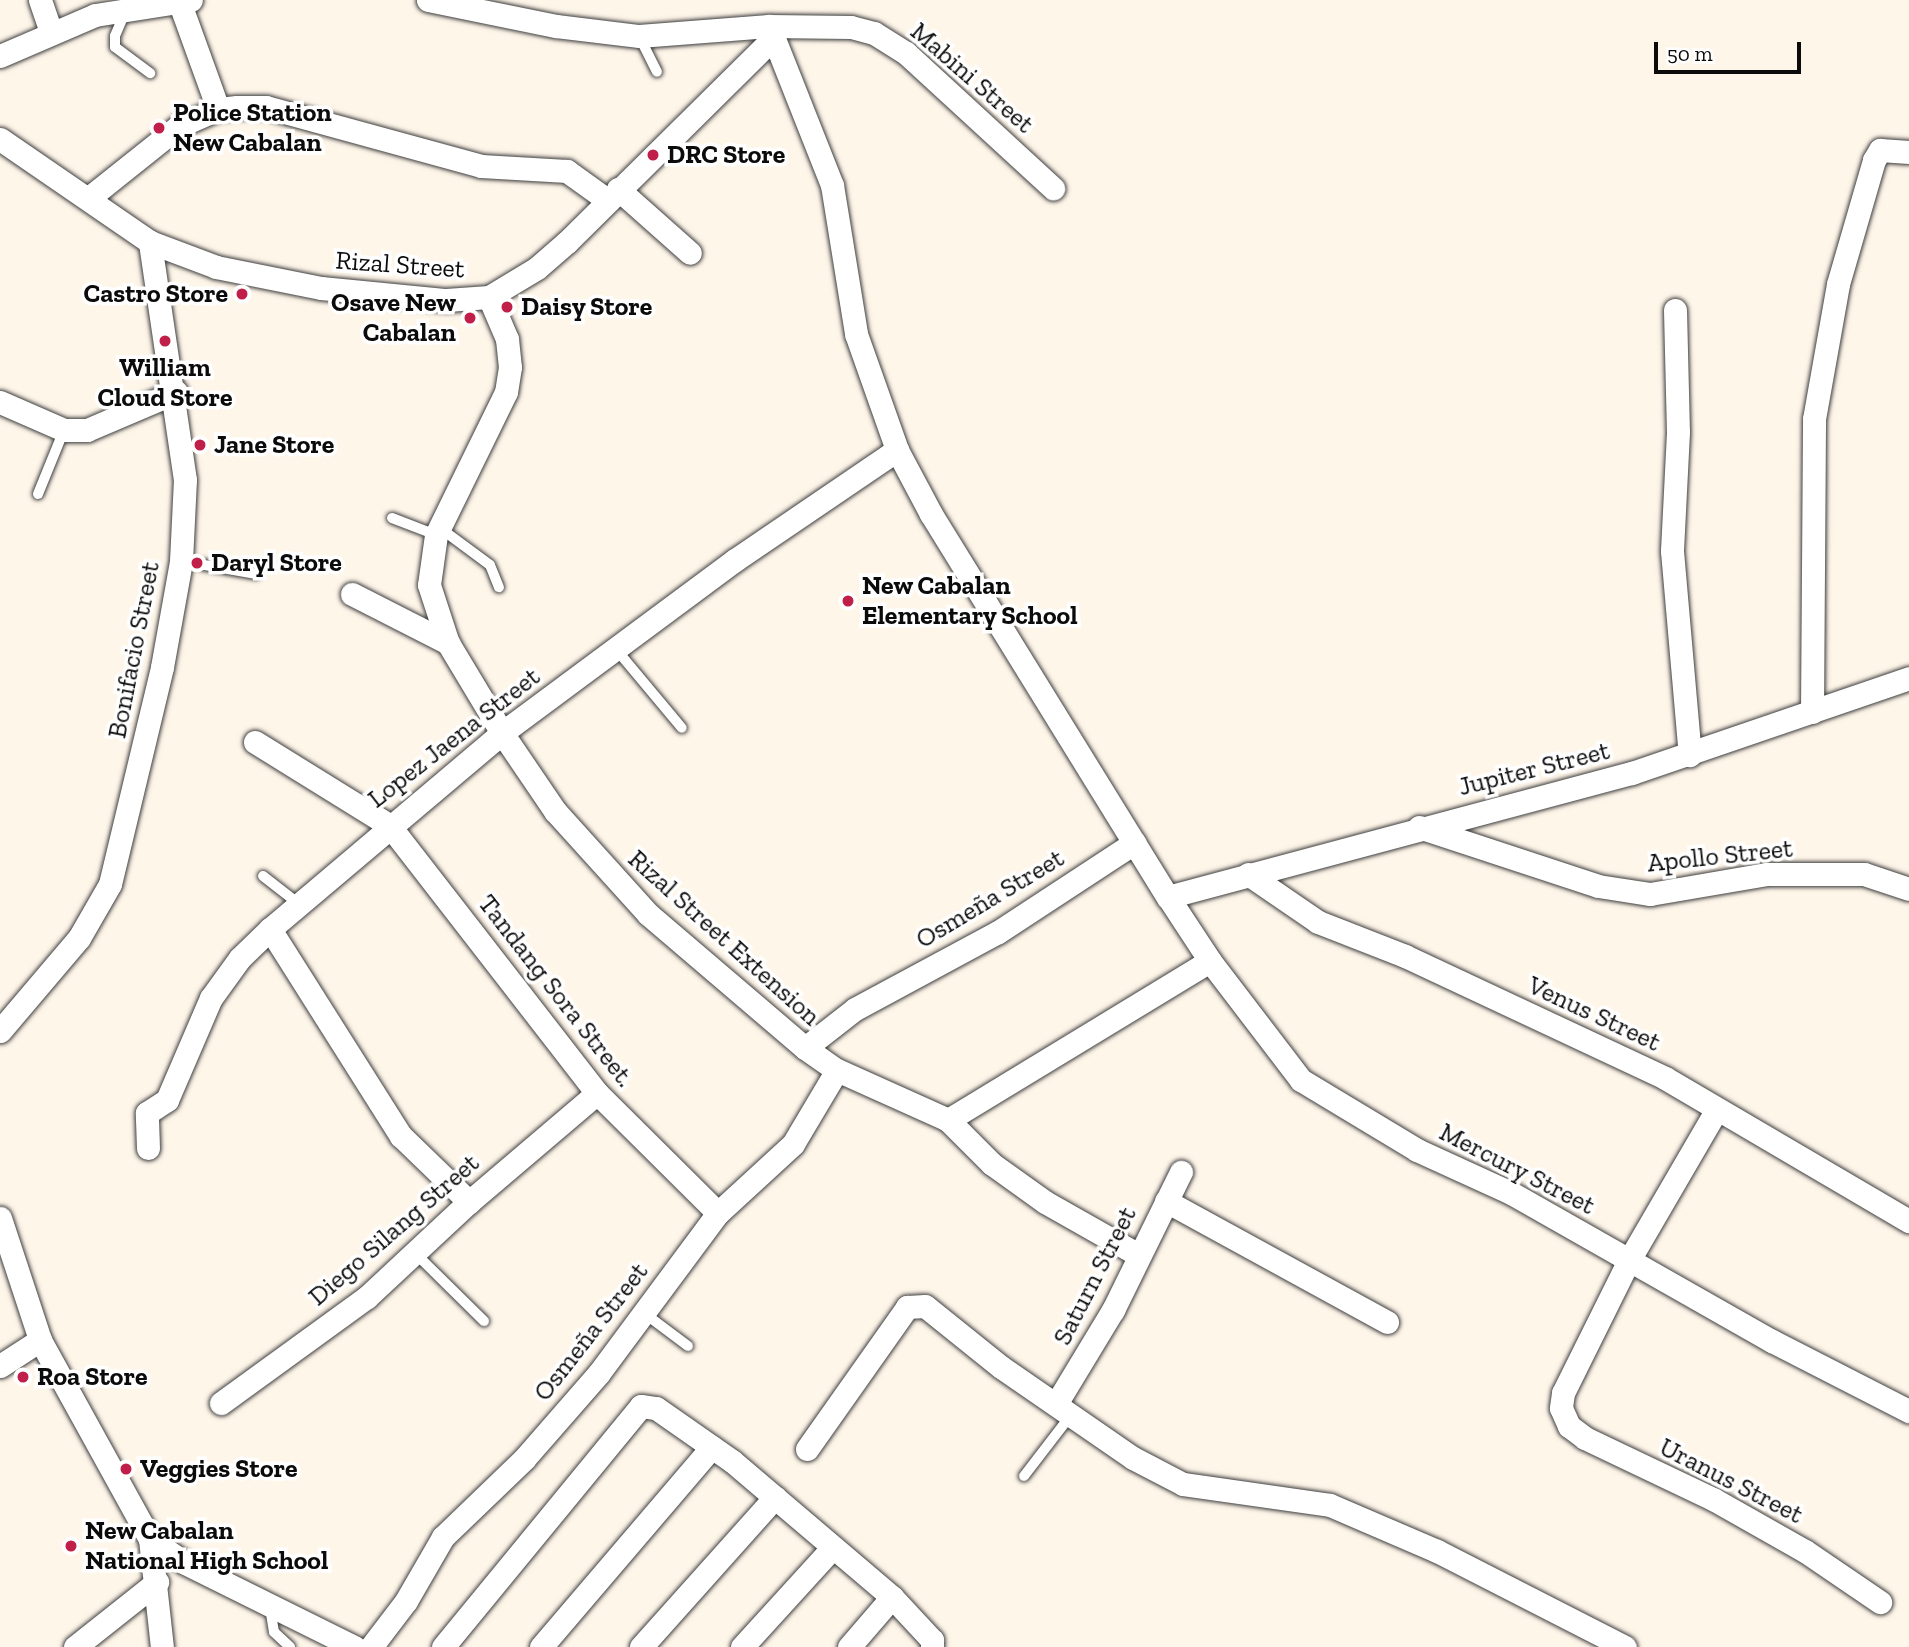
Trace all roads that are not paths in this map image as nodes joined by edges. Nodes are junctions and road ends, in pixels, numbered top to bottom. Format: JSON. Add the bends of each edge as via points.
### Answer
{"nodes":[{"id":1,"x":40,"y":0,"type":"edge"},
{"id":2,"x":428,"y":0,"type":"edge"},
{"id":3,"x":185,"y":1,"type":"edge"},
{"id":4,"x":127,"y":7,"type":"junction"},
{"id":5,"x":51,"y":32,"type":"junction"},
{"id":6,"x":772,"y":32,"type":"junction"},
{"id":7,"x":639,"y":36,"type":"junction"},
{"id":8,"x":0,"y":56,"type":"edge"},
{"id":9,"x":657,"y":72,"type":"dead end"},
{"id":10,"x":150,"y":73,"type":"dead end"},
{"id":11,"x":218,"y":109,"type":"junction"},
{"id":12,"x":0,"y":139,"type":"edge"},
{"id":13,"x":1909,"y":152,"type":"edge"},
{"id":14,"x":1053,"y":188,"type":"dead end"},
{"id":15,"x":612,"y":194,"type":"junction"},
{"id":16,"x":90,"y":197,"type":"junction"},
{"id":17,"x":150,"y":242,"type":"junction"},
{"id":18,"x":690,"y":253,"type":"dead end"},
{"id":19,"x":489,"y":297,"type":"junction"},
{"id":20,"x":1675,"y":310,"type":"dead end"},
{"id":21,"x":176,"y":392,"type":"junction"},
{"id":22,"x":0,"y":402,"type":"edge"},
{"id":23,"x":64,"y":430,"type":"junction"},
{"id":24,"x":897,"y":450,"type":"junction"},
{"id":25,"x":38,"y":494,"type":"dead end"},
{"id":26,"x":393,"y":518,"type":"dead end"},
{"id":27,"x":438,"y":532,"type":"junction"},
{"id":28,"x":181,"y":561,"type":"junction"},
{"id":29,"x":256,"y":574,"type":"dead end"},
{"id":30,"x":499,"y":587,"type":"dead end"},
{"id":31,"x":352,"y":594,"type":"dead end"},
{"id":32,"x":448,"y":643,"type":"junction"},
{"id":33,"x":615,"y":648,"type":"junction"},
{"id":34,"x":1909,"y":678,"type":"edge"},
{"id":35,"x":1812,"y":712,"type":"junction"},
{"id":36,"x":682,"y":728,"type":"dead end"},
{"id":37,"x":502,"y":733,"type":"junction"},
{"id":38,"x":255,"y":742,"type":"dead end"},
{"id":39,"x":1689,"y":755,"type":"junction"},
{"id":40,"x":389,"y":825,"type":"junction"},
{"id":41,"x":1419,"y":827,"type":"junction"},
{"id":42,"x":1134,"y":843,"type":"junction"},
{"id":43,"x":1248,"y":874,"type":"junction"},
{"id":44,"x":263,"y":876,"type":"dead end"},
{"id":45,"x":1909,"y":889,"type":"edge"},
{"id":46,"x":1168,"y":897,"type":"junction"},
{"id":47,"x":299,"y":904,"type":"junction"},
{"id":48,"x":270,"y":929,"type":"junction"},
{"id":49,"x":1210,"y":961,"type":"junction"},
{"id":50,"x":0,"y":1031,"type":"edge"},
{"id":51,"x":805,"y":1048,"type":"junction"},
{"id":52,"x":837,"y":1070,"type":"junction"},
{"id":53,"x":597,"y":1093,"type":"junction"},
{"id":54,"x":1717,"y":1109,"type":"junction"},
{"id":55,"x":948,"y":1120,"type":"junction"},
{"id":56,"x":148,"y":1148,"type":"dead end"},
{"id":57,"x":1181,"y":1172,"type":"dead end"},
{"id":58,"x":1166,"y":1201,"type":"junction"},
{"id":59,"x":469,"y":1202,"type":"junction"},
{"id":60,"x":718,"y":1213,"type":"junction"},
{"id":61,"x":0,"y":1218,"type":"edge"},
{"id":62,"x":1909,"y":1221,"type":"edge"},
{"id":63,"x":415,"y":1253,"type":"junction"},
{"id":64,"x":1137,"y":1254,"type":"junction"},
{"id":65,"x":1629,"y":1260,"type":"junction"},
{"id":66,"x":644,"y":1313,"type":"junction"},
{"id":67,"x":484,"y":1321,"type":"dead end"},
{"id":68,"x":1387,"y":1322,"type":"dead end"},
{"id":69,"x":40,"y":1340,"type":"junction"},
{"id":70,"x":688,"y":1346,"type":"dead end"},
{"id":71,"x":0,"y":1366,"type":"edge"},
{"id":72,"x":221,"y":1403,"type":"dead end"},
{"id":73,"x":1063,"y":1409,"type":"junction"},
{"id":74,"x":1909,"y":1411,"type":"edge"},
{"id":75,"x":712,"y":1447,"type":"junction"},
{"id":76,"x":807,"y":1449,"type":"dead end"},
{"id":77,"x":1024,"y":1476,"type":"dead end"},
{"id":78,"x":775,"y":1497,"type":"junction"},
{"id":79,"x":150,"y":1539,"type":"junction"},
{"id":80,"x":833,"y":1546,"type":"junction"},
{"id":81,"x":157,"y":1581,"type":"junction"},
{"id":82,"x":892,"y":1597,"type":"junction"},
{"id":83,"x":1880,"y":1602,"type":"dead end"},
{"id":84,"x":270,"y":1604,"type":"junction"},
{"id":85,"x":1610,"y":1644,"type":"edge"},
{"id":86,"x":75,"y":1647,"type":"edge"},
{"id":87,"x":162,"y":1647,"type":"edge"},
{"id":88,"x":289,"y":1647,"type":"edge"},
{"id":89,"x":352,"y":1647,"type":"edge"},
{"id":90,"x":371,"y":1647,"type":"edge"},
{"id":91,"x":443,"y":1647,"type":"edge"},
{"id":92,"x":541,"y":1647,"type":"edge"},
{"id":93,"x":641,"y":1647,"type":"edge"},
{"id":94,"x":742,"y":1647,"type":"edge"},
{"id":95,"x":849,"y":1647,"type":"edge"},
{"id":96,"x":932,"y":1647,"type":"edge"}],
"edges":[{"from":1,"to":5,"type":"street"},
{"from":2,"to":7,"type":"street","name":"Mabini Street","via":[[556,26]]},
{"from":3,"to":4,"type":"street"},
{"from":3,"to":11,"type":"street"},
{"from":4,"to":5,"type":"street"},
{"from":4,"to":10,"type":"lane","via":[[115,47]]},
{"from":5,"to":8,"type":"street"},
{"from":6,"to":7,"type":"street","name":"Mabini Street"},
{"from":6,"to":14,"type":"street","name":"Mabini Street","via":[[851,27],[893,43]]},
{"from":6,"to":15,"type":"street","name":"Rizal Street"},
{"from":6,"to":24,"type":"street","name":"Mercury Street","via":[[832,185],[856,334]]},
{"from":7,"to":9,"type":"lane"},
{"from":11,"to":15,"type":"street","via":[[266,107],[481,166],[567,171]]},
{"from":11,"to":16,"type":"street","via":[[179,126]]},
{"from":12,"to":16,"type":"street","name":"Rizal Street"},
{"from":13,"to":35,"type":"street","via":[[1880,149],[1874,160],[1838,284],[1816,406]]},
{"from":15,"to":18,"type":"street"},
{"from":15,"to":19,"type":"street","name":"Rizal Street","via":[[537,268]]},
{"from":16,"to":17,"type":"street","name":"Rizal Street"},
{"from":17,"to":19,"type":"street","name":"Rizal Street","via":[[216,267],[321,288],[446,300]]},
{"from":17,"to":21,"type":"street","name":"Bonifacio Street"},
{"from":19,"to":27,"type":"street","name":"Rizal Street Extension","via":[[507,339],[510,367],[506,392]]},
{"from":20,"to":39,"type":"street","via":[[1678,432],[1672,551]]},
{"from":21,"to":23,"type":"street","via":[[87,430]]},
{"from":21,"to":28,"type":"street","name":"Bonifacio Street","via":[[185,480]]},
{"from":22,"to":23,"type":"street"},
{"from":23,"to":25,"type":"lane"},
{"from":24,"to":33,"type":"street","name":"Lopez Jaena Street"},
{"from":24,"to":42,"type":"street","name":"Mercury Street"},
{"from":26,"to":27,"type":"lane"},
{"from":27,"to":30,"type":"lane","via":[[490,565]]},
{"from":27,"to":32,"type":"street","name":"Rizal Street Extension","via":[[429,585]]},
{"from":28,"to":29,"type":"lane"},
{"from":28,"to":50,"type":"street","name":"Bonifacio Street","via":[[162,667],[110,884],[79,937]]},
{"from":31,"to":32,"type":"street"},
{"from":32,"to":37,"type":"street","name":"Rizal Street Extension"},
{"from":33,"to":36,"type":"lane"},
{"from":33,"to":37,"type":"street","name":"Lopez Jaena Street"},
{"from":34,"to":35,"type":"street","name":"Jupiter Street"},
{"from":35,"to":39,"type":"street","name":"Jupiter Street"},
{"from":37,"to":40,"type":"street","name":"Lopez Jaena Street"},
{"from":37,"to":51,"type":"street","name":"Rizal Street Extension","via":[[555,811],[648,914]]},
{"from":38,"to":40,"type":"street"},
{"from":39,"to":41,"type":"street","name":"Jupiter Street"},
{"from":40,"to":47,"type":"street","name":"Lopez Jaena Street"},
{"from":40,"to":53,"type":"street","name":"Tandang Sora Street."},
{"from":41,"to":43,"type":"street","name":"Jupiter Street"},
{"from":41,"to":45,"type":"street","name":"Apollo Street","via":[[1598,886],[1650,894],[1767,874],[1864,874]]},
{"from":42,"to":46,"type":"street","name":"Mercury Street"},
{"from":42,"to":51,"type":"street","name":"Osmeña Street","via":[[998,932],[855,1009]]},
{"from":43,"to":46,"type":"street","name":"Jupiter Street"},
{"from":43,"to":54,"type":"street","name":"Venus Street","via":[[1318,922],[1430,967],[1665,1078]]},
{"from":44,"to":47,"type":"lane"},
{"from":46,"to":49,"type":"street","name":"Mercury Street"},
{"from":47,"to":48,"type":"street","name":"Lopez Jaena Street"},
{"from":48,"to":56,"type":"street","name":"Lopez Jaena Street","via":[[240,958],[211,998],[167,1100],[147,1113]]},
{"from":48,"to":59,"type":"street","via":[[401,1136]]},
{"from":49,"to":55,"type":"street"},
{"from":49,"to":65,"type":"street","name":"Mercury Street","via":[[1301,1080],[1416,1150],[1511,1193]]},
{"from":51,"to":52,"type":"street","name":"Rizal Street Extension"},
{"from":52,"to":55,"type":"street","name":"Rizal Street Extension"},
{"from":52,"to":60,"type":"street","name":"Osmeña Street","via":[[793,1144]]},
{"from":53,"to":59,"type":"street","name":"Diego Silang Street"},
{"from":53,"to":60,"type":"street","name":"Tandang Sora Street."},
{"from":54,"to":62,"type":"street","name":"Venus Street"},
{"from":54,"to":65,"type":"street"},
{"from":55,"to":64,"type":"street","name":"Rizal Street Extension","via":[[992,1164],[1045,1202]]},
{"from":57,"to":58,"type":"street","name":"Saturn Street"},
{"from":58,"to":64,"type":"street","name":"Saturn Street"},
{"from":58,"to":68,"type":"street"},
{"from":59,"to":63,"type":"street","name":"Diego Silang Street"},
{"from":60,"to":66,"type":"street","name":"Osmeña Street"},
{"from":61,"to":69,"type":"street"},
{"from":63,"to":67,"type":"lane"},
{"from":63,"to":72,"type":"street","name":"Diego Silang Street","via":[[367,1297]]},
{"from":64,"to":73,"type":"street","name":"Saturn Street"},
{"from":65,"to":74,"type":"street","name":"Mercury Street"},
{"from":65,"to":83,"type":"street","name":"Uranus Street","via":[[1563,1393],[1561,1408],[1569,1426],[1805,1551]]},
{"from":66,"to":70,"type":"lane"},
{"from":66,"to":90,"type":"street","name":"Osmeña Street","via":[[524,1459],[443,1536],[406,1601]]},
{"from":69,"to":71,"type":"street"},
{"from":69,"to":79,"type":"street"},
{"from":73,"to":76,"type":"street","via":[[916,1304],[907,1307]]},
{"from":73,"to":77,"type":"lane"},
{"from":73,"to":85,"type":"street","via":[[1133,1458],[1183,1484],[1330,1505],[1437,1551]]},
{"from":75,"to":78,"type":"street"},
{"from":75,"to":91,"type":"street","via":[[656,1408],[641,1406]]},
{"from":75,"to":92,"type":"street"},
{"from":78,"to":80,"type":"street"},
{"from":78,"to":93,"type":"street"},
{"from":79,"to":81,"type":"street"},
{"from":79,"to":84,"type":"street","via":[[185,1563]]},
{"from":80,"to":82,"type":"street"},
{"from":80,"to":94,"type":"street"},
{"from":81,"to":86,"type":"street"},
{"from":81,"to":87,"type":"street"},
{"from":82,"to":95,"type":"street"},
{"from":82,"to":96,"type":"street","via":[[932,1640]]},
{"from":84,"to":88,"type":"lane","via":[[274,1632]]},
{"from":84,"to":89,"type":"street"}]}
